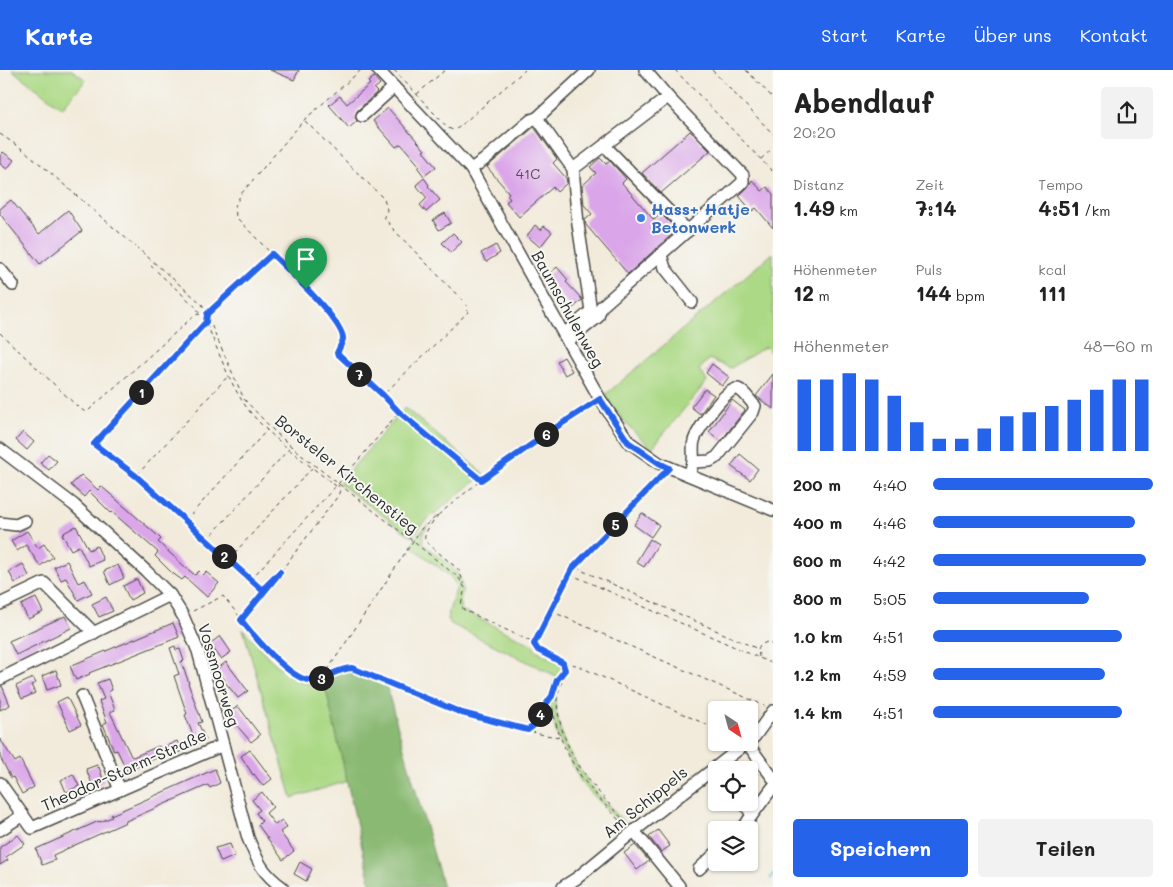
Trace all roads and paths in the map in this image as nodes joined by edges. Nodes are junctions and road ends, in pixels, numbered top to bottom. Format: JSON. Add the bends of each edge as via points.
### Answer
{"nodes":[{"id":1,"x":361,"y":70,"type":"edge"},
{"id":2,"x":378,"y":70,"type":"edge"},
{"id":3,"x":394,"y":70,"type":"edge"},
{"id":4,"x":445,"y":70,"type":"edge"},
{"id":5,"x":525,"y":70,"type":"edge"},
{"id":6,"x":589,"y":70,"type":"edge"},
{"id":7,"x":645,"y":70,"type":"edge"},
{"id":8,"x":674,"y":70,"type":"edge"},
{"id":9,"x":712,"y":70,"type":"edge"},
{"id":10,"x":746,"y":70,"type":"edge"},
{"id":11,"x":394,"y":88,"type":"junction"},
{"id":12,"x":417,"y":94,"type":"junction"},
{"id":13,"x":668,"y":97,"type":"junction"},
{"id":14,"x":773,"y":98,"type":"edge"},
{"id":15,"x":362,"y":116,"type":"dead end"},
{"id":16,"x":537,"y":118,"type":"junction"},
{"id":17,"x":304,"y":120,"type":"junction"},
{"id":18,"x":0,"y":134,"type":"edge"},
{"id":19,"x":773,"y":134,"type":"edge"},
{"id":20,"x":605,"y":146,"type":"junction"},
{"id":21,"x":773,"y":148,"type":"edge"},
{"id":22,"x":761,"y":159,"type":"junction"},
{"id":23,"x":471,"y":169,"type":"junction"},
{"id":24,"x":573,"y":169,"type":"junction"},
{"id":25,"x":773,"y":172,"type":"edge"},
{"id":26,"x":688,"y":231,"type":"junction"},
{"id":27,"x":272,"y":254,"type":"junction"},
{"id":28,"x":661,"y":255,"type":"junction"},
{"id":29,"x":151,"y":266,"type":"dead end"},
{"id":30,"x":0,"y":269,"type":"edge"},
{"id":31,"x":13,"y":284,"type":"dead end"},
{"id":32,"x":692,"y":302,"type":"dead end"},
{"id":33,"x":199,"y":314,"type":"junction"},
{"id":34,"x":207,"y":314,"type":"junction"},
{"id":35,"x":206,"y":322,"type":"junction"},
{"id":36,"x":0,"y":333,"type":"edge"},
{"id":37,"x":566,"y":337,"type":"junction"},
{"id":38,"x":229,"y":374,"type":"junction"},
{"id":39,"x":383,"y":395,"type":"junction"},
{"id":40,"x":600,"y":399,"type":"junction"},
{"id":41,"x":399,"y":412,"type":"junction"},
{"id":42,"x":268,"y":429,"type":"junction"},
{"id":43,"x":290,"y":448,"type":"junction"},
{"id":44,"x":0,"y":449,"type":"edge"},
{"id":45,"x":694,"y":462,"type":"junction"},
{"id":46,"x":312,"y":467,"type":"junction"},
{"id":47,"x":669,"y":468,"type":"junction"},
{"id":48,"x":688,"y":475,"type":"junction"},
{"id":49,"x":136,"y":476,"type":"junction"},
{"id":50,"x":481,"y":480,"type":"junction"},
{"id":51,"x":337,"y":485,"type":"junction"},
{"id":52,"x":773,"y":510,"type":"edge"},
{"id":53,"x":440,"y":512,"type":"junction"},
{"id":54,"x":25,"y":521,"type":"dead end"},
{"id":55,"x":185,"y":521,"type":"junction"},
{"id":56,"x":0,"y":523,"type":"edge"},
{"id":57,"x":207,"y":540,"type":"junction"},
{"id":58,"x":412,"y":541,"type":"junction"},
{"id":59,"x":228,"y":560,"type":"junction"},
{"id":60,"x":576,"y":565,"type":"junction"},
{"id":61,"x":280,"y":572,"type":"junction"},
{"id":62,"x":570,"y":574,"type":"junction"},
{"id":63,"x":250,"y":579,"type":"junction"},
{"id":64,"x":465,"y":588,"type":"junction"},
{"id":65,"x":170,"y":595,"type":"junction"},
{"id":66,"x":0,"y":604,"type":"edge"},
{"id":67,"x":552,"y":611,"type":"junction"},
{"id":68,"x":183,"y":616,"type":"junction"},
{"id":69,"x":241,"y":620,"type":"junction"},
{"id":70,"x":94,"y":633,"type":"junction"},
{"id":71,"x":534,"y":644,"type":"junction"},
{"id":72,"x":773,"y":644,"type":"edge"},
{"id":73,"x":758,"y":648,"type":"junction"},
{"id":74,"x":760,"y":658,"type":"junction"},
{"id":75,"x":563,"y":663,"type":"junction"},
{"id":76,"x":773,"y":664,"type":"edge"},
{"id":77,"x":565,"y":670,"type":"junction"},
{"id":78,"x":324,"y":677,"type":"junction"},
{"id":79,"x":0,"y":679,"type":"edge"},
{"id":80,"x":82,"y":696,"type":"dead end"},
{"id":81,"x":552,"y":696,"type":"junction"},
{"id":82,"x":771,"y":710,"type":"edge"},
{"id":83,"x":708,"y":725,"type":"edge"},
{"id":84,"x":528,"y":730,"type":"junction"},
{"id":85,"x":758,"y":731,"type":"edge"},
{"id":86,"x":560,"y":737,"type":"junction"},
{"id":87,"x":223,"y":745,"type":"junction"},
{"id":88,"x":738,"y":751,"type":"edge"},
{"id":89,"x":754,"y":751,"type":"edge"},
{"id":90,"x":727,"y":761,"type":"edge"},
{"id":91,"x":708,"y":777,"type":"edge"},
{"id":92,"x":773,"y":778,"type":"edge"},
{"id":93,"x":0,"y":783,"type":"edge"},
{"id":94,"x":773,"y":787,"type":"edge"},
{"id":95,"x":120,"y":790,"type":"junction"},
{"id":96,"x":750,"y":811,"type":"edge"},
{"id":97,"x":23,"y":815,"type":"junction"},
{"id":98,"x":752,"y":815,"type":"junction"},
{"id":99,"x":748,"y":821,"type":"edge"},
{"id":100,"x":0,"y":830,"type":"edge"},
{"id":101,"x":633,"y":832,"type":"junction"},
{"id":102,"x":708,"y":861,"type":"edge"},
{"id":103,"x":699,"y":869,"type":"dead end"},
{"id":104,"x":679,"y":886,"type":"edge"},
{"id":105,"x":282,"y":887,"type":"edge"},
{"id":106,"x":563,"y":887,"type":"edge"}],
"edges":[{"from":1,"to":17,"type":"path"},
{"from":2,"to":11,"type":"street","name":"Baumschulenweg"},
{"from":3,"to":12,"type":"path"},
{"from":4,"to":12,"type":"path"},
{"from":5,"to":12,"type":"path","via":[[453,130]]},
{"from":6,"to":16,"type":"street"},
{"from":7,"to":13,"type":"street"},
{"from":8,"to":22,"type":"path"},
{"from":9,"to":19,"type":"path"},
{"from":10,"to":14,"type":"path"},
{"from":11,"to":15,"type":"street"},
{"from":11,"to":23,"type":"street","name":"Baumschulenweg"},
{"from":13,"to":20,"type":"street"},
{"from":13,"to":26,"type":"street","via":[[742,175],[743,182]]},
{"from":16,"to":23,"type":"street"},
{"from":16,"to":24,"type":"street"},
{"from":17,"to":27,"type":"path","via":[[234,206],[236,217]]},
{"from":17,"to":39,"type":"path","via":[[384,199],[387,210],[384,217],[393,229],[468,309]]},
{"from":18,"to":34,"type":"path","name":"Borsteler Kirchenstieg","via":[[202,304]]},
{"from":20,"to":24,"type":"street"},
{"from":20,"to":26,"type":"street"},
{"from":21,"to":22,"type":"path"},
{"from":22,"to":25,"type":"path"},
{"from":23,"to":37,"type":"street","name":"Baumschulenweg"},
{"from":24,"to":37,"type":"street","via":[[591,311]]},
{"from":26,"to":28,"type":"street"},
{"from":27,"to":34,"type":"path"},
{"from":27,"to":39,"type":"path","via":[[340,328],[343,338],[337,353]]},
{"from":28,"to":32,"type":"street","via":[[665,268]]},
{"from":28,"to":37,"type":"street","via":[[601,307],[598,317]]},
{"from":29,"to":33,"type":"path","via":[[197,308]]},
{"from":30,"to":31,"type":"street"},
{"from":33,"to":35,"type":"path"},
{"from":33,"to":36,"type":"path","via":[[88,411],[79,408]]},
{"from":34,"to":35,"type":"path"},
{"from":34,"to":51,"type":"path","name":"Borsteler Kirchenstieg","via":[[244,399],[275,432]]},
{"from":35,"to":38,"type":"path"},
{"from":35,"to":49,"type":"path","via":[[94,444]]},
{"from":37,"to":40,"type":"street","name":"Baumschulenweg"},
{"from":38,"to":42,"type":"path","via":[[248,408]]},
{"from":38,"to":49,"type":"path"},
{"from":39,"to":41,"type":"path"},
{"from":40,"to":47,"type":"street","name":"Baumschulenweg","via":[[628,442]]},
{"from":40,"to":50,"type":"path"},
{"from":41,"to":50,"type":"path"},
{"from":41,"to":51,"type":"path"},
{"from":42,"to":43,"type":"path"},
{"from":42,"to":55,"type":"path"},
{"from":43,"to":46,"type":"path"},
{"from":43,"to":57,"type":"path"},
{"from":44,"to":65,"type":"street","name":"Vossmoorweg","via":[[74,505]]},
{"from":45,"to":45,"type":"street","via":[[693,442],[703,424],[723,398],[738,389],[755,406],[753,412],[717,456]]},
{"from":45,"to":48,"type":"street"},
{"from":46,"to":51,"type":"path"},
{"from":46,"to":59,"type":"path"},
{"from":47,"to":48,"type":"street","name":"Baumschulenweg"},
{"from":47,"to":60,"type":"path"},
{"from":48,"to":52,"type":"street","name":"Baumschulenweg"},
{"from":49,"to":55,"type":"path"},
{"from":50,"to":53,"type":"path"},
{"from":51,"to":58,"type":"path","name":"Borsteler Kirchenstieg"},
{"from":51,"to":61,"type":"path","via":[[340,490],[338,496]]},
{"from":51,"to":63,"type":"path"},
{"from":53,"to":58,"type":"path"},
{"from":53,"to":64,"type":"path","via":[[426,531],[425,541],[459,570]]},
{"from":54,"to":56,"type":"street","via":[[16,525]]},
{"from":55,"to":57,"type":"path"},
{"from":57,"to":59,"type":"path"},
{"from":58,"to":64,"type":"path","name":"Borsteler Kirchenstieg","via":[[459,578]]},
{"from":58,"to":78,"type":"path"},
{"from":59,"to":63,"type":"path"},
{"from":60,"to":62,"type":"path"},
{"from":60,"to":73,"type":"path","via":[[583,571]]},
{"from":61,"to":63,"type":"path","via":[[262,590]]},
{"from":61,"to":69,"type":"path"},
{"from":62,"to":67,"type":"path"},
{"from":62,"to":74,"type":"path"},
{"from":64,"to":71,"type":"path","via":[[461,605],[464,610]]},
{"from":65,"to":68,"type":"street","name":"Vossmoorweg"},
{"from":65,"to":70,"type":"street"},
{"from":66,"to":70,"type":"street","via":[[44,583]]},
{"from":67,"to":71,"type":"path"},
{"from":67,"to":82,"type":"path"},
{"from":68,"to":69,"type":"path","via":[[223,596]]},
{"from":68,"to":87,"type":"street","name":"Vossmoorweg","via":[[198,651]]},
{"from":69,"to":78,"type":"path","via":[[269,653],[301,678]]},
{"from":70,"to":79,"type":"street"},
{"from":71,"to":75,"type":"path","via":[[538,650]]},
{"from":72,"to":73,"type":"path","via":[[767,642]]},
{"from":73,"to":74,"type":"path"},
{"from":74,"to":76,"type":"path"},
{"from":75,"to":77,"type":"path"},
{"from":75,"to":83,"type":"path","via":[[576,665]]},
{"from":77,"to":81,"type":"path","via":[[557,680]]},
{"from":77,"to":101,"type":"path","via":[[557,698],[559,719],[572,753],[588,779]]},
{"from":78,"to":84,"type":"path","via":[[352,668],[462,713]]},
{"from":80,"to":95,"type":"street"},
{"from":81,"to":84,"type":"path","via":[[537,723]]},
{"from":81,"to":86,"type":"path"},
{"from":82,"to":85,"type":"street","name":"Am Schippels"},
{"from":84,"to":86,"type":"path"},
{"from":86,"to":101,"type":"path","via":[[585,782]]},
{"from":87,"to":95,"type":"street","name":"Theodor-Storm-Straße"},
{"from":87,"to":105,"type":"street","name":"Vossmoorweg","via":[[257,861]]},
{"from":88,"to":90,"type":"street","name":"Am Schippels"},
{"from":89,"to":92,"type":"street"},
{"from":91,"to":101,"type":"street","name":"Am Schippels"},
{"from":93,"to":97,"type":"street","name":"Theodor-Storm-Straße"},
{"from":94,"to":98,"type":"street"},
{"from":95,"to":97,"type":"street","name":"Theodor-Storm-Straße","via":[[32,828]]},
{"from":96,"to":98,"type":"street"},
{"from":97,"to":100,"type":"street"},
{"from":98,"to":99,"type":"street"},
{"from":101,"to":104,"type":"street"},
{"from":101,"to":106,"type":"street","name":"Am Schippels"},
{"from":102,"to":103,"type":"street"}]}
